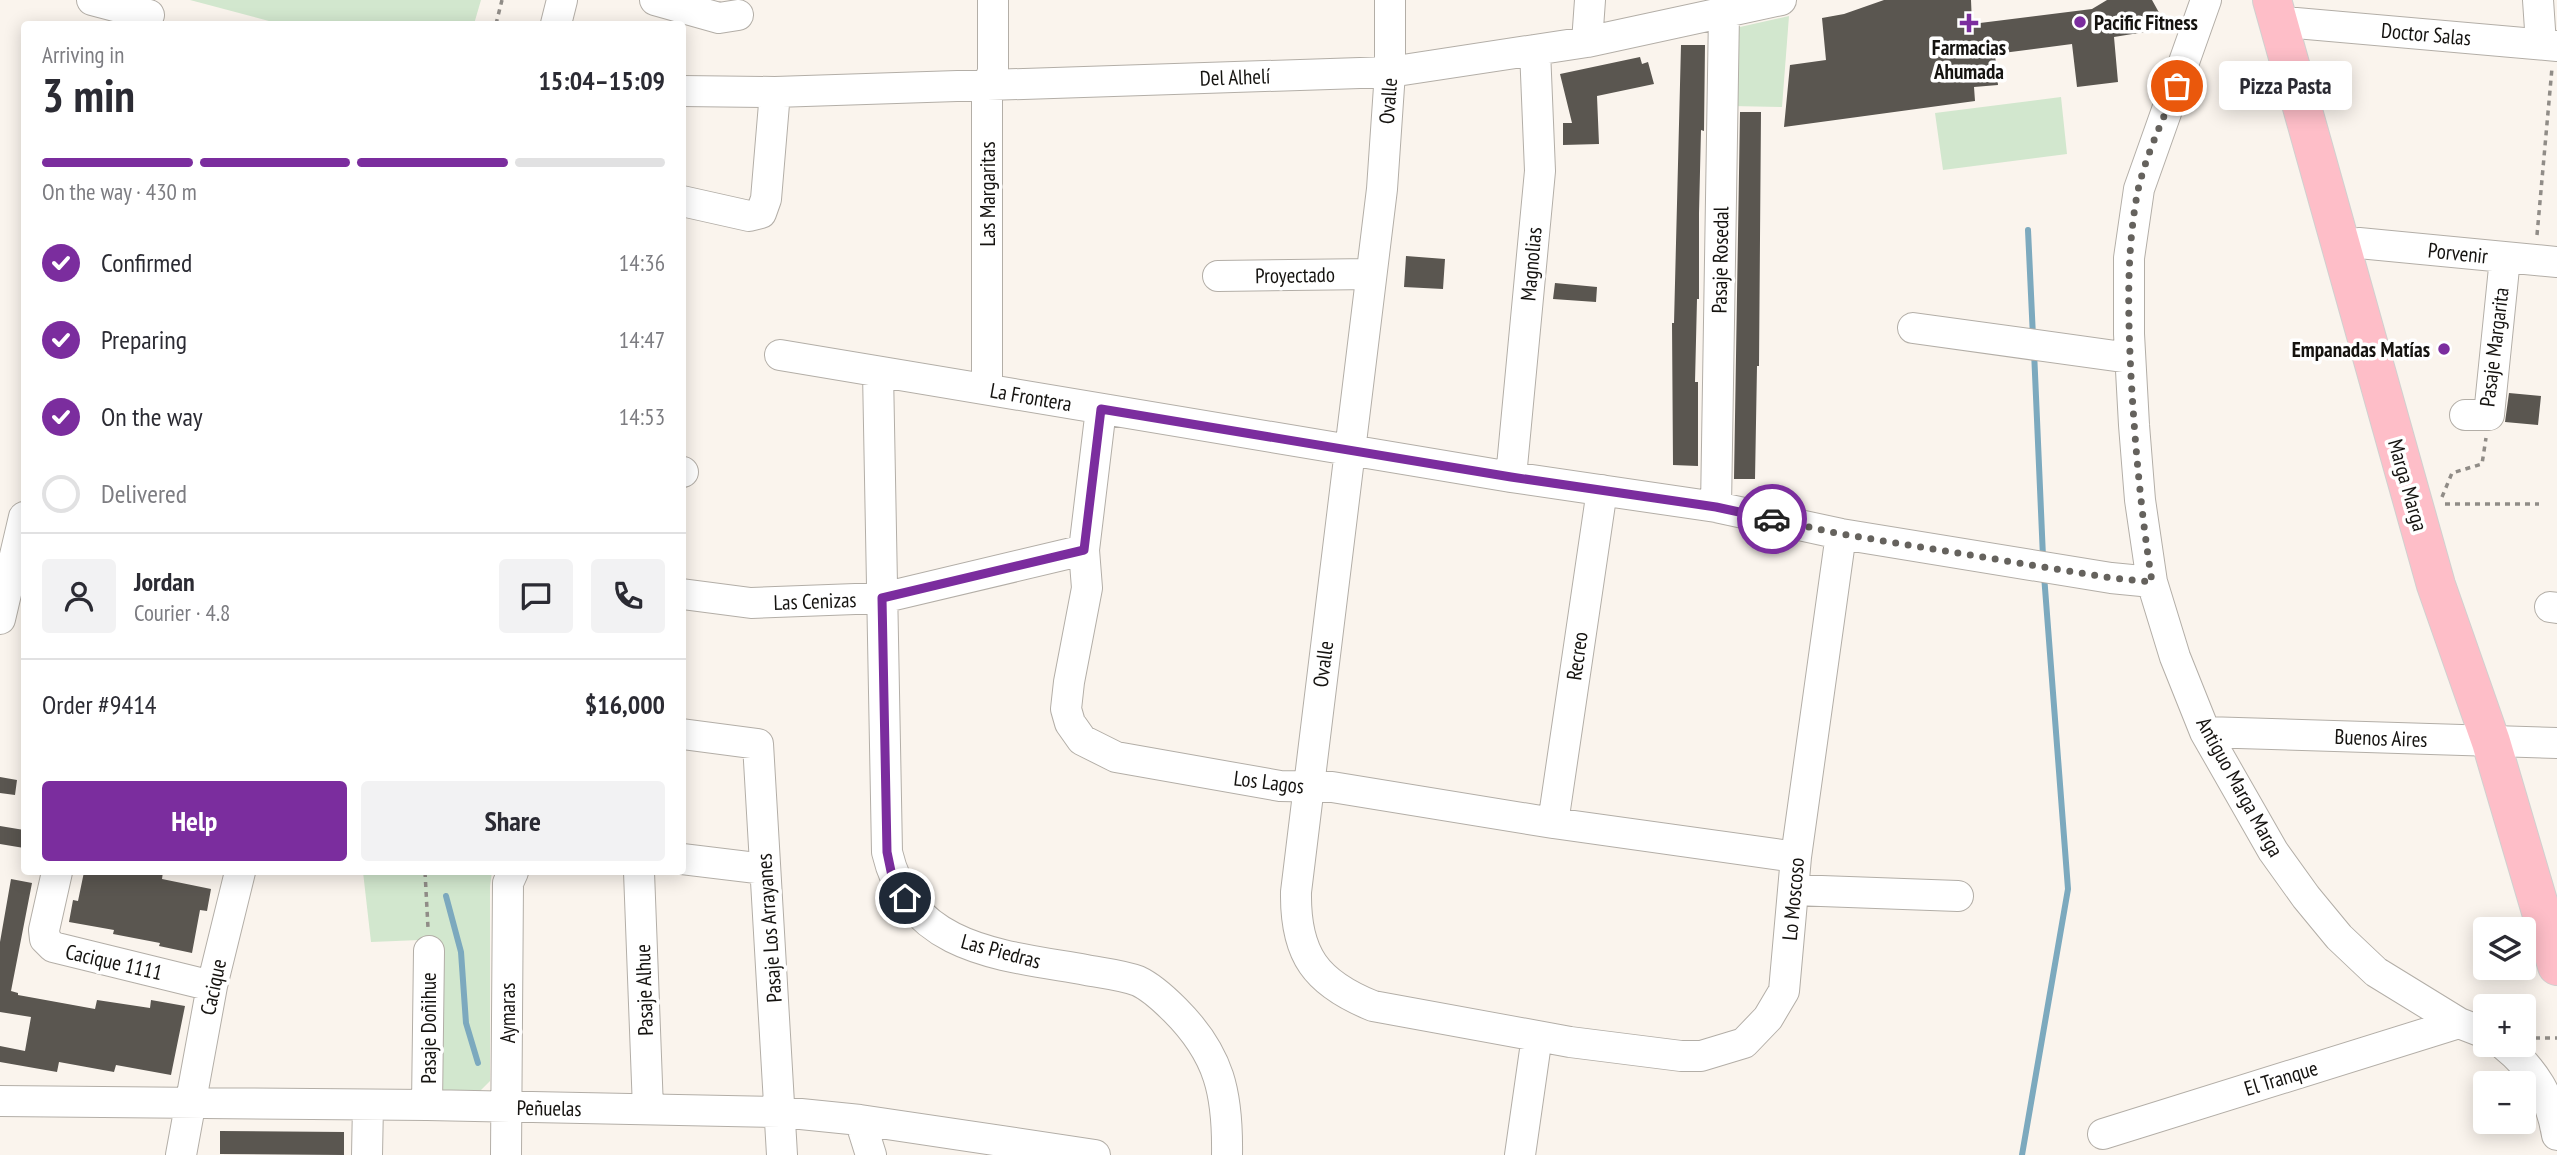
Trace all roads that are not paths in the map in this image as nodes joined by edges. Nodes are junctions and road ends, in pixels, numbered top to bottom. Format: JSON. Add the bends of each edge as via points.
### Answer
{"nodes":[{"id":1,"x":92,"y":0,"type":"edge"},
{"id":2,"x":655,"y":0,"type":"edge"},
{"id":3,"x":993,"y":0,"type":"edge"},
{"id":4,"x":1390,"y":0,"type":"edge"},
{"id":5,"x":1590,"y":0,"type":"edge"},
{"id":6,"x":1781,"y":0,"type":"edge"},
{"id":7,"x":2206,"y":0,"type":"edge"},
{"id":8,"x":2538,"y":0,"type":"edge"},
{"id":9,"x":2286,"y":8,"type":"edge"},
{"id":10,"x":149,"y":13,"type":"edge"},
{"id":11,"x":1724,"y":13,"type":"junction"},
{"id":12,"x":738,"y":15,"type":"dead end"},
{"id":13,"x":1587,"y":42,"type":"junction"},
{"id":14,"x":2549,"y":45,"type":"edge"},
{"id":15,"x":1535,"y":50,"type":"junction"},
{"id":16,"x":1390,"y":72,"type":"junction"},
{"id":17,"x":988,"y":86,"type":"junction"},
{"id":18,"x":686,"y":91,"type":"edge"},
{"id":19,"x":775,"y":92,"type":"junction"},
{"id":20,"x":686,"y":202,"type":"edge"},
{"id":21,"x":2359,"y":243,"type":"junction"},
{"id":22,"x":2505,"y":258,"type":"junction"},
{"id":23,"x":2546,"y":261,"type":"edge"},
{"id":24,"x":1371,"y":274,"type":"junction"},
{"id":25,"x":1218,"y":276,"type":"dead end"},
{"id":26,"x":1913,"y":328,"type":"dead end"},
{"id":27,"x":780,"y":355,"type":"dead end"},
{"id":28,"x":2130,"y":358,"type":"junction"},
{"id":29,"x":878,"y":372,"type":"junction"},
{"id":30,"x":987,"y":389,"type":"junction"},
{"id":31,"x":1101,"y":409,"type":"junction"},
{"id":32,"x":2477,"y":415,"type":"road end"},
{"id":33,"x":1351,"y":450,"type":"junction"},
{"id":34,"x":1511,"y":477,"type":"junction"},
{"id":35,"x":1602,"y":489,"type":"junction"},
{"id":36,"x":1716,"y":507,"type":"junction"},
{"id":37,"x":21,"y":530,"type":"edge"},
{"id":38,"x":1841,"y":534,"type":"junction"},
{"id":39,"x":1084,"y":550,"type":"junction"},
{"id":40,"x":2152,"y":582,"type":"junction"},
{"id":41,"x":686,"y":595,"type":"edge"},
{"id":42,"x":882,"y":598,"type":"junction"},
{"id":43,"x":0,"y":619,"type":"edge"},
{"id":44,"x":2205,"y":732,"type":"junction"},
{"id":45,"x":686,"y":735,"type":"edge"},
{"id":46,"x":2502,"y":742,"type":"junction"},
{"id":47,"x":2557,"y":743,"type":"edge"},
{"id":48,"x":1308,"y":787,"type":"junction"},
{"id":49,"x":1553,"y":823,"type":"junction"},
{"id":50,"x":1796,"y":857,"type":"junction"},
{"id":51,"x":686,"y":859,"type":"edge"},
{"id":52,"x":765,"y":869,"type":"junction"},
{"id":53,"x":56,"y":875,"type":"edge"},
{"id":54,"x":233,"y":875,"type":"edge"},
{"id":55,"x":512,"y":875,"type":"edge"},
{"id":56,"x":639,"y":875,"type":"edge"},
{"id":57,"x":1794,"y":890,"type":"junction"},
{"id":58,"x":2557,"y":895,"type":"edge"},
{"id":59,"x":1958,"y":896,"type":"dead end"},
{"id":60,"x":429,"y":951,"type":"road end"},
{"id":61,"x":2557,"y":966,"type":"edge"},
{"id":62,"x":212,"y":986,"type":"junction"},
{"id":63,"x":2472,"y":1028,"type":"edge"},
{"id":64,"x":1537,"y":1036,"type":"junction"},
{"id":65,"x":2519,"y":1057,"type":"edge"},
{"id":66,"x":0,"y":1101,"type":"edge"},
{"id":67,"x":191,"y":1103,"type":"junction"},
{"id":68,"x":368,"y":1105,"type":"junction"},
{"id":69,"x":427,"y":1105,"type":"junction"},
{"id":70,"x":507,"y":1108,"type":"junction"},
{"id":71,"x":648,"y":1109,"type":"junction"},
{"id":72,"x":781,"y":1112,"type":"junction"},
{"id":73,"x":860,"y":1121,"type":"junction"},
{"id":74,"x":2103,"y":1134,"type":"dead end"},
{"id":75,"x":2557,"y":1135,"type":"edge"},
{"id":76,"x":180,"y":1155,"type":"edge"},
{"id":77,"x":367,"y":1155,"type":"edge"},
{"id":78,"x":506,"y":1155,"type":"edge"},
{"id":79,"x":782,"y":1155,"type":"edge"},
{"id":80,"x":871,"y":1155,"type":"edge"},
{"id":81,"x":1095,"y":1155,"type":"edge"},
{"id":82,"x":1227,"y":1155,"type":"edge"},
{"id":83,"x":1520,"y":1155,"type":"edge"}],
"edges":[{"from":1,"to":10,"type":"street"},
{"from":2,"to":12,"type":"street","via":[[719,18]]},
{"from":3,"to":17,"type":"street","name":"Las Margaritas","via":[[993,72]]},
{"from":4,"to":16,"type":"street","name":"Ovalle"},
{"from":5,"to":13,"type":"street"},
{"from":6,"to":11,"type":"street","name":"Del Alhelí"},
{"from":7,"to":28,"type":"street","name":"Antiguo Marga Marga","via":[[2139,189],[2129,258]]},
{"from":8,"to":14,"type":"street"},
{"from":9,"to":14,"type":"street","name":"Doctor Salas"},
{"from":9,"to":21,"type":"main road","name":"Marga Marga"},
{"from":9,"to":46,"type":"main road","name":"Marga Marga","via":[[2436,585]]},
{"from":11,"to":13,"type":"street","name":"Del Alhelí"},
{"from":11,"to":36,"type":"street","name":"Pasaje Rosedal"},
{"from":13,"to":15,"type":"street","name":"Del Alhelí"},
{"from":15,"to":16,"type":"street","name":"Del Alhelí"},
{"from":15,"to":34,"type":"street","name":"Magnolias","via":[[1540,171]]},
{"from":16,"to":17,"type":"street","name":"Del Alhelí"},
{"from":16,"to":24,"type":"street","name":"Ovalle"},
{"from":17,"to":19,"type":"street","name":"Del Alhelí"},
{"from":17,"to":30,"type":"street","name":"Las Margaritas"},
{"from":18,"to":19,"type":"street","name":"Del Alhelí"},
{"from":19,"to":20,"type":"street","via":[[761,213],[749,216]]},
{"from":21,"to":22,"type":"street","name":"Porvenir"},
{"from":21,"to":46,"type":"main road","name":"Marga Marga","via":[[2438,505]]},
{"from":22,"to":23,"type":"street","name":"Porvenir"},
{"from":22,"to":32,"type":"street","name":"Pasaje Margarita"},
{"from":24,"to":25,"type":"street","name":"Proyectado"},
{"from":24,"to":33,"type":"street","name":"Ovalle"},
{"from":26,"to":28,"type":"street"},
{"from":27,"to":29,"type":"street","name":"La Frontera"},
{"from":28,"to":40,"type":"street","name":"Antiguo Marga Marga","via":[[2140,500]]},
{"from":29,"to":30,"type":"street","name":"La Frontera"},
{"from":29,"to":42,"type":"street","name":"Las Piedras"},
{"from":30,"to":31,"type":"street","name":"La Frontera"},
{"from":31,"to":33,"type":"street","name":"La Frontera"},
{"from":31,"to":39,"type":"street","name":"Los Lagos"},
{"from":33,"to":34,"type":"street","name":"La Frontera"},
{"from":33,"to":48,"type":"street","name":"Ovalle"},
{"from":34,"to":35,"type":"street","name":"La Frontera"},
{"from":35,"to":36,"type":"street","name":"La Frontera"},
{"from":35,"to":49,"type":"street","name":"Recreo"},
{"from":36,"to":38,"type":"street","name":"La Frontera"},
{"from":37,"to":43,"type":"street"},
{"from":38,"to":40,"type":"street","name":"La Frontera"},
{"from":38,"to":50,"type":"street","name":"Lo Moscoso"},
{"from":39,"to":42,"type":"street","name":"Las Cenizas"},
{"from":39,"to":48,"type":"street","name":"Los Lagos","via":[[1087,588],[1066,709],[1082,740],[1116,757]]},
{"from":40,"to":44,"type":"street","name":"Antiguo Marga Marga"},
{"from":41,"to":42,"type":"street","name":"Las Cenizas","via":[[751,603]]},
{"from":42,"to":82,"type":"street","name":"Las Piedras","via":[[887,852],[892,876],[905,898],[929,924],[958,942],[990,953],[1138,981],[1166,1001],[1195,1029],[1215,1065],[1225,1096]]},
{"from":44,"to":46,"type":"street","name":"Buenos Aires"},
{"from":44,"to":63,"type":"street","name":"Antiguo Marga Marga","via":[[2273,851],[2339,937],[2376,972]]},
{"from":45,"to":52,"type":"street","name":"Pasaje Los Arrayanes","via":[[758,744]]},
{"from":46,"to":47,"type":"street","name":"Buenos Aires"},
{"from":46,"to":58,"type":"main road","name":"Marga Marga"},
{"from":46,"to":61,"type":"main road","name":"Marga Marga"},
{"from":48,"to":49,"type":"street","name":"Los Lagos"},
{"from":48,"to":64,"type":"street","name":"Ovalle","via":[[1296,913],[1306,956],[1318,973],[1373,1006]]},
{"from":49,"to":50,"type":"street","name":"Los Lagos"},
{"from":50,"to":57,"type":"street","name":"Lo Moscoso"},
{"from":51,"to":52,"type":"street"},
{"from":52,"to":72,"type":"street","name":"Pasaje Los Arrayanes"},
{"from":53,"to":62,"type":"street","name":"Cacique 1111","via":[[44,930],[53,947]]},
{"from":54,"to":62,"type":"street","name":"Cacique"},
{"from":55,"to":70,"type":"street","name":"Aymaras"},
{"from":56,"to":71,"type":"street","name":"Pasaje Alhue"},
{"from":57,"to":59,"type":"street"},
{"from":57,"to":64,"type":"street","name":"Lo Moscoso","via":[[1784,991],[1768,1018],[1744,1043],[1701,1056],[1681,1056]]},
{"from":60,"to":69,"type":"street","name":"Pasaje Doñihue"},
{"from":62,"to":67,"type":"street","name":"Cacique"},
{"from":63,"to":74,"type":"street","name":"El Tranque"},
{"from":64,"to":83,"type":"street"},
{"from":65,"to":75,"type":"street","via":[[2553,1110]]},
{"from":66,"to":67,"type":"street","name":"Peñuelas"},
{"from":67,"to":68,"type":"street","name":"Peñuelas"},
{"from":67,"to":76,"type":"street","name":"Cacique"},
{"from":68,"to":69,"type":"street","name":"Peñuelas"},
{"from":68,"to":77,"type":"street"},
{"from":69,"to":70,"type":"street","name":"Peñuelas"},
{"from":70,"to":71,"type":"street","name":"Peñuelas"},
{"from":70,"to":78,"type":"street","name":"Aymaras"},
{"from":71,"to":72,"type":"street","name":"Peñuelas"},
{"from":72,"to":73,"type":"street","name":"Peñuelas"},
{"from":72,"to":79,"type":"street","name":"Pasaje Los Arrayanes"},
{"from":73,"to":80,"type":"street"},
{"from":73,"to":81,"type":"street","name":"Peñuelas"}]}
